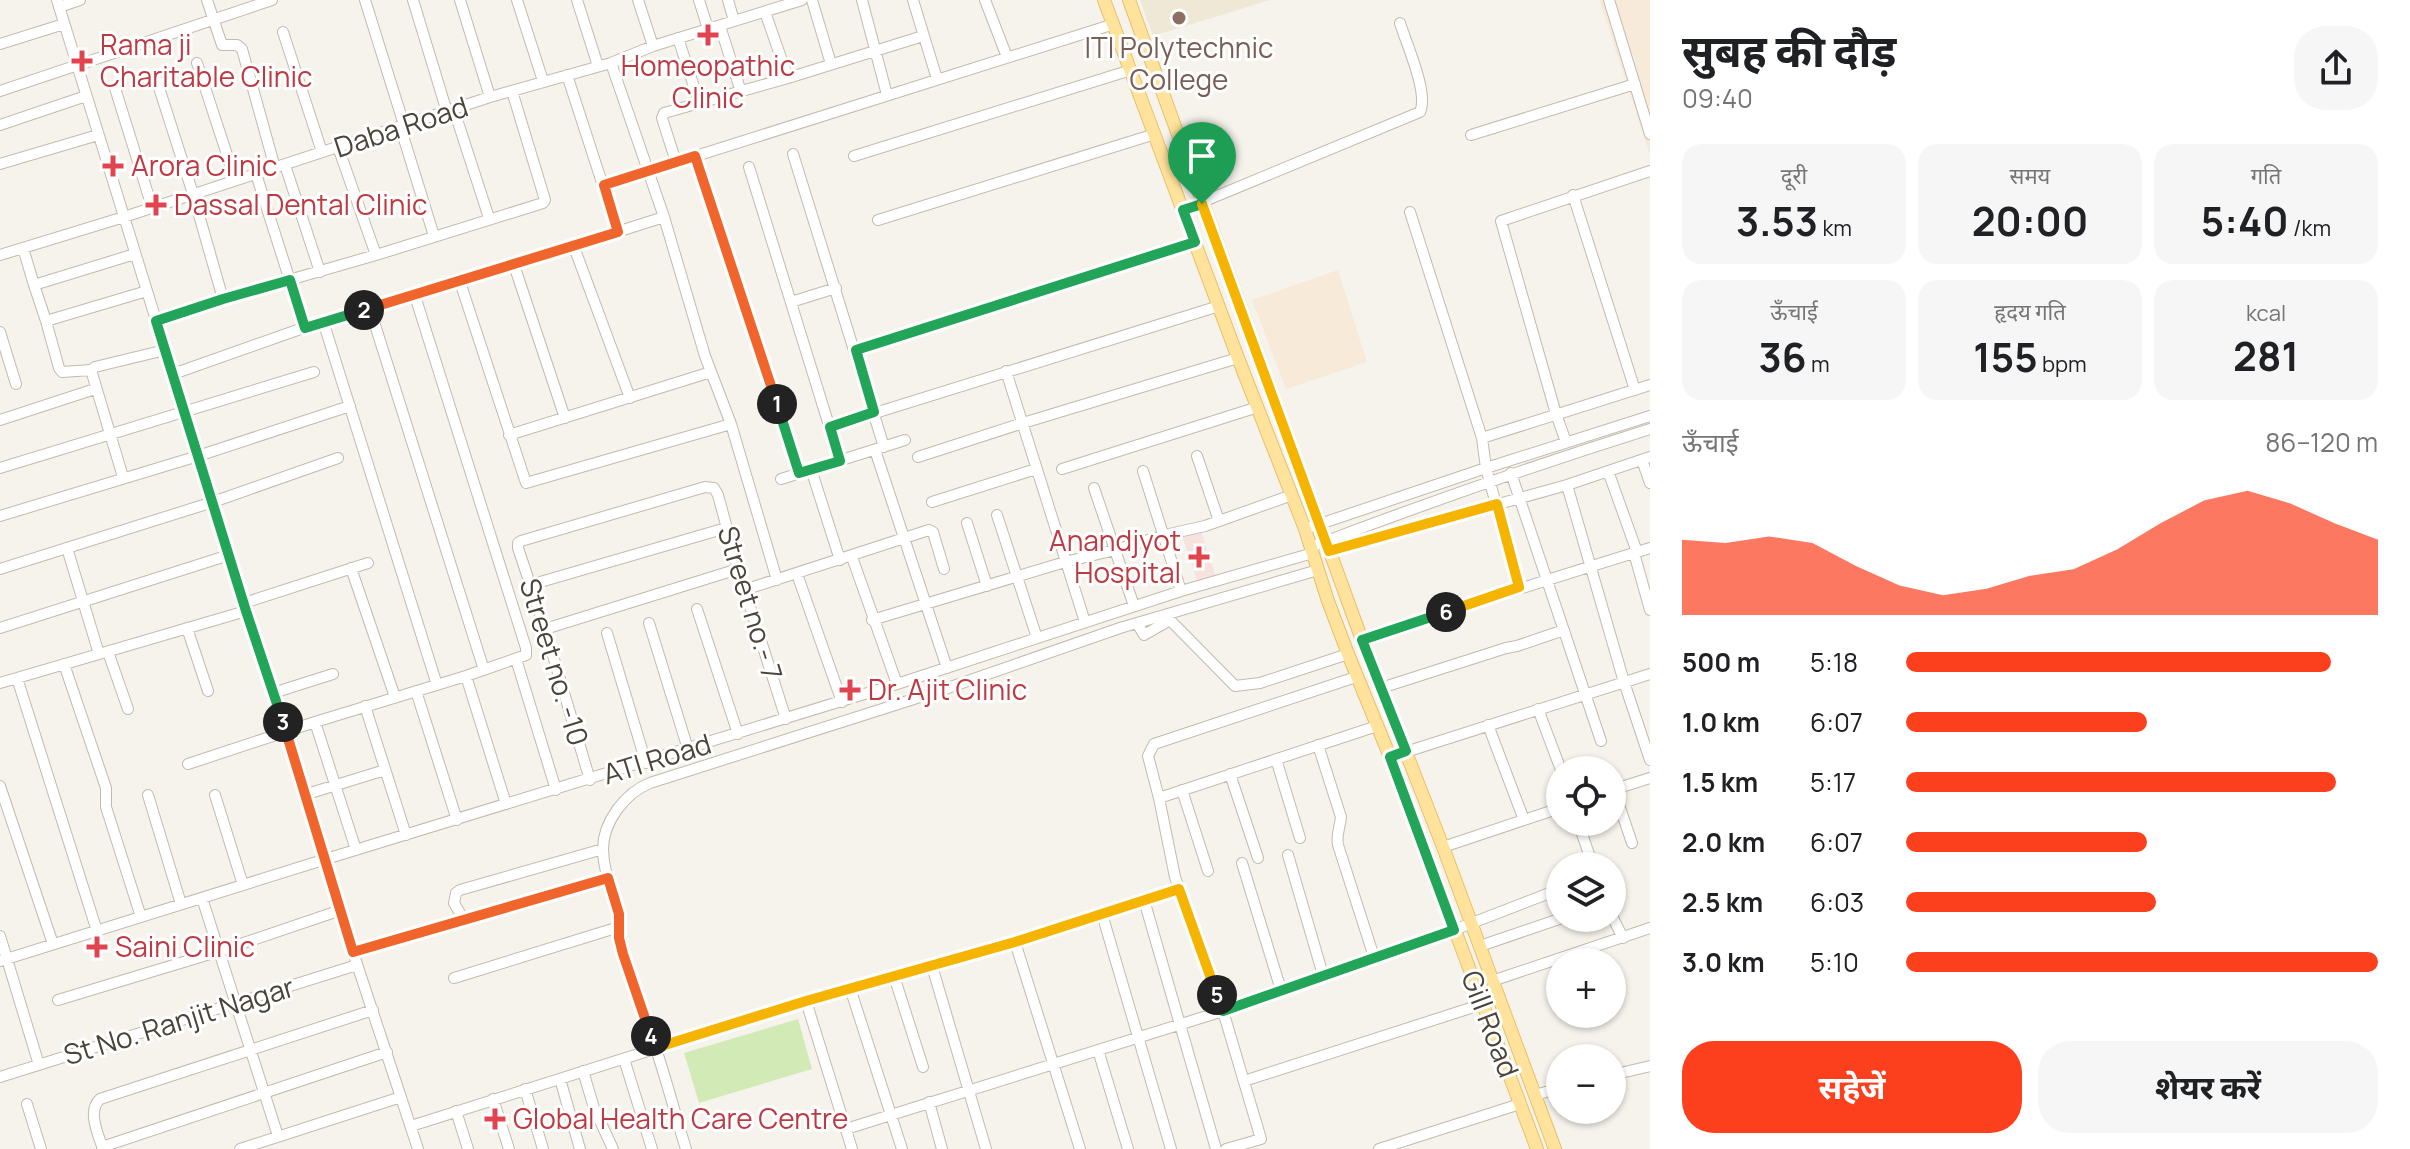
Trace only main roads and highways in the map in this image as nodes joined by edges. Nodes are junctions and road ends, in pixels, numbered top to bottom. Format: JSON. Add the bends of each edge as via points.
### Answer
{"nodes":[{"id":1,"x":1104,"y":0,"type":"edge"},
{"id":2,"x":1129,"y":0,"type":"edge"},
{"id":3,"x":1537,"y":1149,"type":"edge"},
{"id":4,"x":1555,"y":1149,"type":"edge"}],
"edges":[{"from":1,"to":3,"type":"main road","name":"Gill Road"},
{"from":2,"to":4,"type":"main road","name":"Gill Road","via":[[1362,640]]}]}
